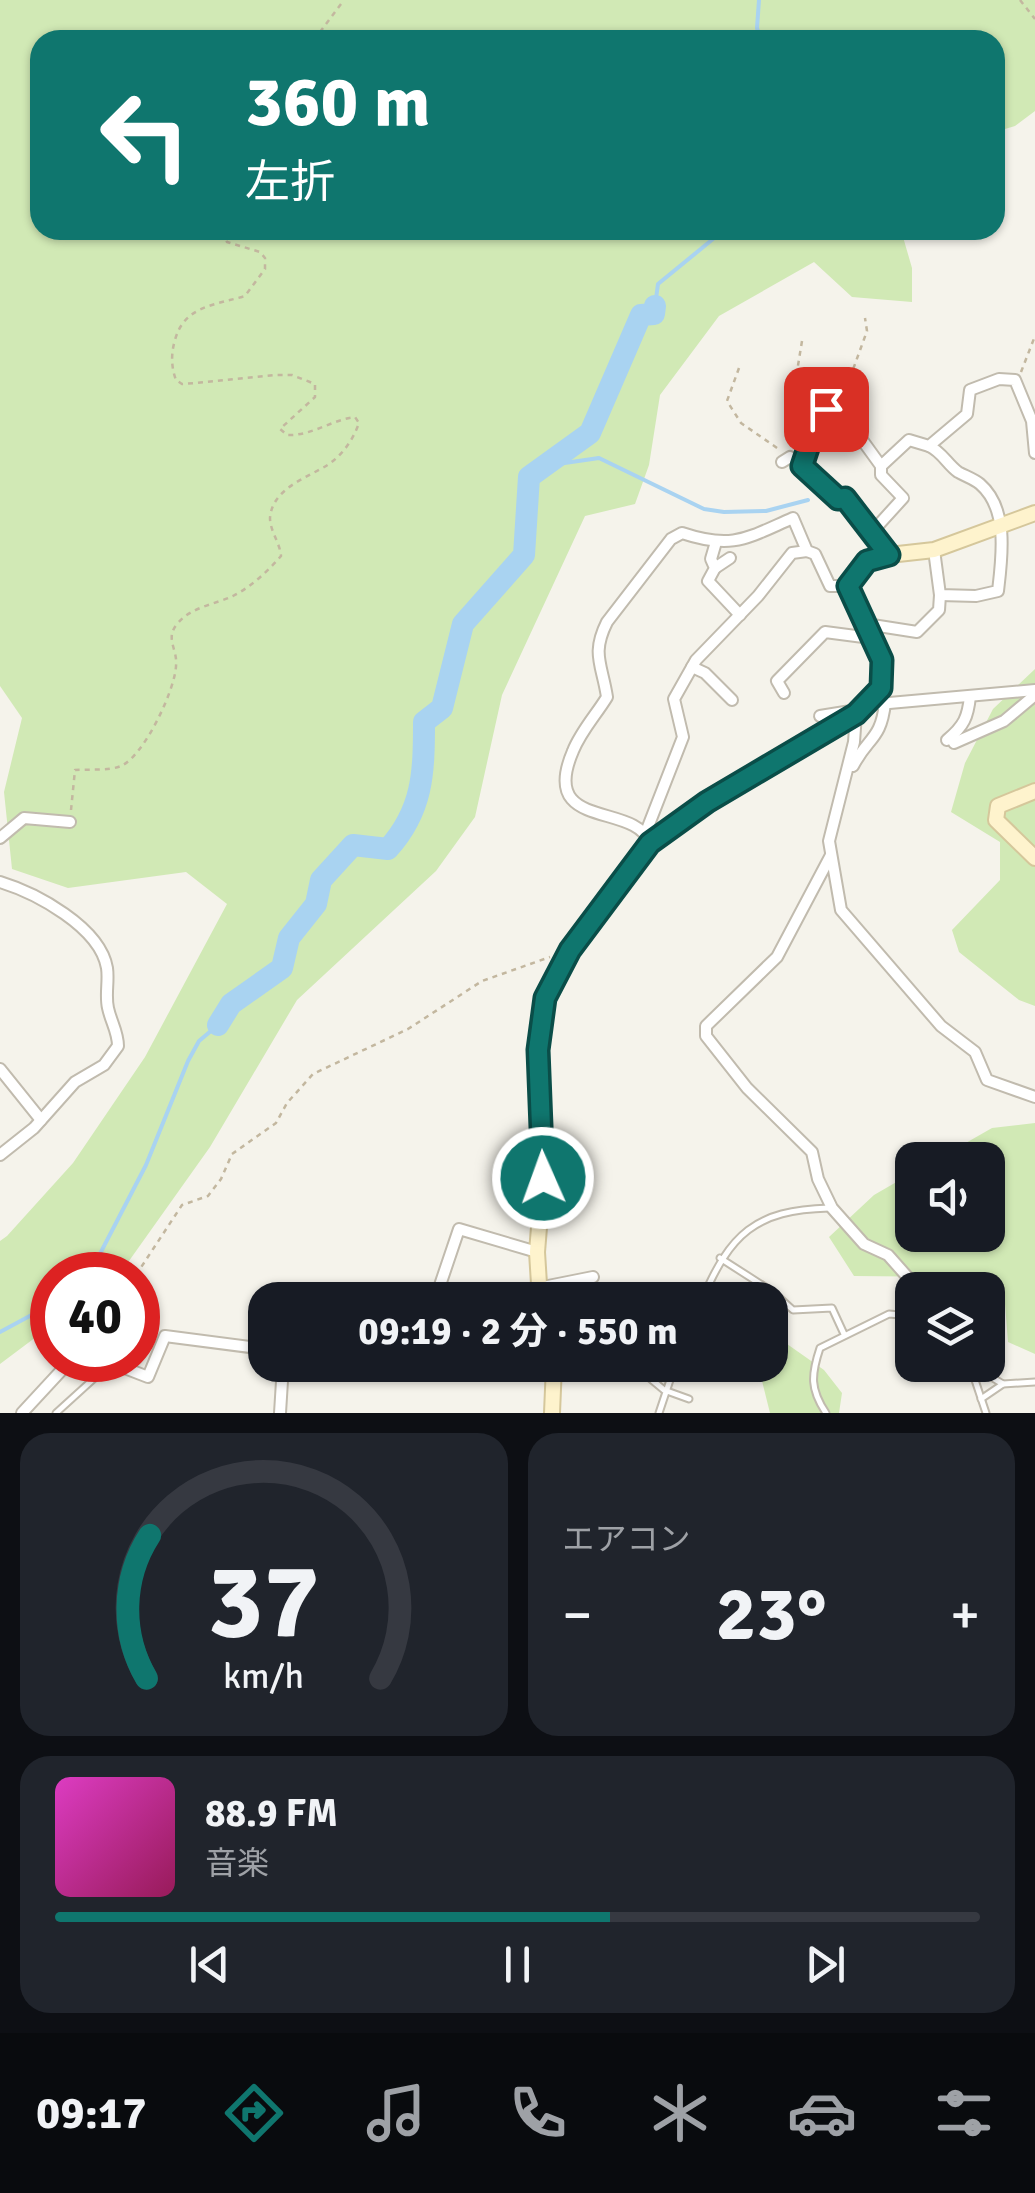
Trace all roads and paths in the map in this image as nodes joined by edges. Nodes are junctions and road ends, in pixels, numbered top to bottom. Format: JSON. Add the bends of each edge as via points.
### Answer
{"nodes":[{"id":1,"x":344,"y":0,"type":"edge"},
{"id":2,"x":1020,"y":0,"type":"edge"},
{"id":3,"x":1035,"y":19,"type":"edge"},
{"id":4,"x":322,"y":30,"type":"edge"},
{"id":5,"x":227,"y":240,"type":"edge"},
{"id":6,"x":865,"y":318,"type":"dead end"},
{"id":7,"x":1035,"y":336,"type":"edge"},
{"id":8,"x":802,"y":341,"type":"dead end"},
{"id":9,"x":739,"y":368,"type":"dead end"},
{"id":10,"x":1015,"y":380,"type":"junction"},
{"id":11,"x":835,"y":408,"type":"junction"},
{"id":12,"x":929,"y":446,"type":"junction"},
{"id":13,"x":1035,"y":453,"type":"edge"},
{"id":14,"x":786,"y":459,"type":"joint"},
{"id":15,"x":802,"y":466,"type":"junction"},
{"id":16,"x":881,"y":466,"type":"junction"},
{"id":17,"x":1035,"y":513,"type":"edge"},
{"id":18,"x":999,"y":526,"type":"junction"},
{"id":19,"x":872,"y":531,"type":"junction"},
{"id":20,"x":716,"y":542,"type":"junction"},
{"id":21,"x":934,"y":550,"type":"junction"},
{"id":22,"x":807,"y":551,"type":"junction"},
{"id":23,"x":889,"y":555,"type":"junction"},
{"id":24,"x":730,"y":558,"type":"dead end"},
{"id":25,"x":714,"y":568,"type":"junction"},
{"id":26,"x":848,"y":586,"type":"junction"},
{"id":27,"x":940,"y":595,"type":"junction"},
{"id":28,"x":740,"y":615,"type":"junction"},
{"id":29,"x":868,"y":631,"type":"junction"},
{"id":30,"x":692,"y":667,"type":"junction"},
{"id":31,"x":1035,"y":692,"type":"edge"},
{"id":32,"x":784,"y":694,"type":"dead end"},
{"id":33,"x":970,"y":696,"type":"junction"},
{"id":34,"x":732,"y":700,"type":"dead end"},
{"id":35,"x":885,"y":703,"type":"junction"},
{"id":36,"x":862,"y":709,"type":"junction"},
{"id":37,"x":820,"y":716,"type":"dead end"},
{"id":38,"x":845,"y":779,"type":"junction"},
{"id":39,"x":1035,"y":791,"type":"edge"},
{"id":40,"x":70,"y":822,"type":"joint"},
{"id":41,"x":648,"y":837,"type":"junction"},
{"id":42,"x":0,"y":838,"type":"edge"},
{"id":43,"x":831,"y":855,"type":"junction"},
{"id":44,"x":1035,"y":858,"type":"edge"},
{"id":45,"x":0,"y":882,"type":"edge"},
{"id":46,"x":570,"y":950,"type":"junction"},
{"id":47,"x":0,"y":1069,"type":"edge"},
{"id":48,"x":1035,"y":1097,"type":"edge"},
{"id":49,"x":41,"y":1120,"type":"junction"},
{"id":50,"x":0,"y":1155,"type":"edge"},
{"id":51,"x":832,"y":1208,"type":"junction"},
{"id":52,"x":151,"y":1252,"type":"edge"},
{"id":53,"x":537,"y":1252,"type":"junction"},
{"id":54,"x":720,"y":1258,"type":"junction"},
{"id":55,"x":904,"y":1272,"type":"edge"},
{"id":56,"x":593,"y":1277,"type":"dead end"},
{"id":57,"x":441,"y":1282,"type":"edge"},
{"id":58,"x":538,"y":1282,"type":"edge"},
{"id":59,"x":577,"y":1282,"type":"edge"},
{"id":60,"x":710,"y":1282,"type":"edge"},
{"id":61,"x":895,"y":1315,"type":"edge"},
{"id":62,"x":844,"y":1335,"type":"junction"},
{"id":63,"x":248,"y":1346,"type":"edge"},
{"id":64,"x":160,"y":1348,"type":"edge"},
{"id":65,"x":50,"y":1382,"type":"edge"},
{"id":66,"x":87,"y":1382,"type":"edge"},
{"id":67,"x":282,"y":1382,"type":"edge"},
{"id":68,"x":553,"y":1382,"type":"edge"},
{"id":69,"x":654,"y":1382,"type":"edge"},
{"id":70,"x":668,"y":1382,"type":"edge"},
{"id":71,"x":976,"y":1382,"type":"edge"},
{"id":72,"x":1000,"y":1382,"type":"edge"},
{"id":73,"x":1035,"y":1382,"type":"edge"},
{"id":74,"x":1003,"y":1384,"type":"junction"},
{"id":75,"x":664,"y":1390,"type":"junction"},
{"id":76,"x":689,"y":1399,"type":"dead end"},
{"id":77,"x":981,"y":1399,"type":"junction"},
{"id":78,"x":24,"y":1409,"type":"edge"},
{"id":79,"x":39,"y":1413,"type":"edge"},
{"id":80,"x":56,"y":1413,"type":"edge"},
{"id":81,"x":280,"y":1413,"type":"edge"},
{"id":82,"x":552,"y":1413,"type":"edge"},
{"id":83,"x":659,"y":1413,"type":"edge"},
{"id":84,"x":826,"y":1413,"type":"edge"},
{"id":85,"x":986,"y":1413,"type":"edge"}],
"edges":[{"from":1,"to":4,"type":"path"},
{"from":2,"to":3,"type":"path"},
{"from":5,"to":40,"type":"path","via":[[260,252],[265,269],[245,296],[208,304],[178,326],[172,350],[176,380],[292,375],[318,390],[280,430],[287,436],[345,418],[359,422],[345,450],[302,477],[274,507],[270,521],[281,556],[235,595],[176,624],[170,640],[176,666],[141,751],[119,767],[75,770]]},
{"from":6,"to":11,"type":"path","via":[[867,331]]},
{"from":7,"to":10,"type":"path"},
{"from":8,"to":11,"type":"path","via":[[794,390]]},
{"from":9,"to":14,"type":"path","via":[[727,401],[741,424]]},
{"from":10,"to":12,"type":"street","via":[[970,390],[967,414]]},
{"from":10,"to":13,"type":"street","via":[[1032,421]]},
{"from":11,"to":15,"type":"street","via":[[818,418]]},
{"from":11,"to":16,"type":"street"},
{"from":12,"to":16,"type":"street","via":[[910,440]]},
{"from":12,"to":18,"type":"street","via":[[981,485],[999,513]]},
{"from":14,"to":15,"type":"street"},
{"from":15,"to":19,"type":"street","via":[[845,498]]},
{"from":16,"to":19,"type":"street","via":[[881,475],[903,498]]},
{"from":17,"to":18,"type":"street"},
{"from":18,"to":21,"type":"street"},
{"from":18,"to":27,"type":"street","via":[[998,591]]},
{"from":19,"to":23,"type":"street"},
{"from":20,"to":22,"type":"street","via":[[739,542],[793,518]]},
{"from":20,"to":25,"type":"street"},
{"from":20,"to":41,"type":"street","via":[[682,533],[671,539],[607,622],[596,652],[607,696],[566,774],[570,798],[581,808]]},
{"from":21,"to":23,"type":"street"},
{"from":21,"to":27,"type":"street"},
{"from":22,"to":26,"type":"street","via":[[815,554],[830,586]]},
{"from":22,"to":28,"type":"street","via":[[792,553]]},
{"from":23,"to":26,"type":"street","via":[[867,561]]},
{"from":24,"to":25,"type":"street"},
{"from":25,"to":28,"type":"street","via":[[708,581]]},
{"from":26,"to":29,"type":"street"},
{"from":27,"to":29,"type":"street","via":[[939,610],[917,632]]},
{"from":28,"to":30,"type":"street"},
{"from":29,"to":32,"type":"street","via":[[825,632],[777,680]]},
{"from":29,"to":36,"type":"street","via":[[882,660],[881,688]]},
{"from":30,"to":34,"type":"street"},
{"from":30,"to":41,"type":"street","via":[[674,699],[683,737]]},
{"from":31,"to":33,"type":"street"},
{"from":31,"to":33,"type":"street","via":[[1004,721],[950,741],[968,716]]},
{"from":33,"to":35,"type":"street"},
{"from":35,"to":36,"type":"street"},
{"from":35,"to":38,"type":"street","via":[[882,726]]},
{"from":36,"to":37,"type":"street"},
{"from":36,"to":38,"type":"street"},
{"from":36,"to":41,"type":"street"},
{"from":38,"to":43,"type":"street","via":[[832,820]]},
{"from":39,"to":44,"type":"street","via":[[998,806],[996,820]]},
{"from":40,"to":42,"type":"street","via":[[24,818]]},
{"from":41,"to":46,"type":"street"},
{"from":43,"to":48,"type":"street","via":[[841,910],[941,1026],[975,1052],[987,1080]]},
{"from":43,"to":51,"type":"street","via":[[777,957],[706,1026],[706,1036],[746,1088],[812,1152]]},
{"from":45,"to":49,"type":"street","via":[[59,909],[94,939],[107,966],[107,1006],[118,1046]]},
{"from":46,"to":52,"type":"path","via":[[482,981],[408,1029],[313,1074],[276,1123],[232,1154],[208,1196],[182,1205]]},
{"from":46,"to":53,"type":"street","via":[[545,998],[538,1050],[543,1178]]},
{"from":47,"to":49,"type":"street"},
{"from":49,"to":50,"type":"street"},
{"from":51,"to":54,"type":"lane","via":[[806,1209],[742,1232]]},
{"from":51,"to":55,"type":"street","via":[[864,1244]]},
{"from":53,"to":57,"type":"street","via":[[460,1229]]},
{"from":53,"to":58,"type":"street"},
{"from":54,"to":60,"type":"lane"},
{"from":54,"to":62,"type":"lane","via":[[794,1310],[832,1308]]},
{"from":56,"to":59,"type":"street"},
{"from":61,"to":62,"type":"lane"},
{"from":62,"to":84,"type":"lane","via":[[820,1348],[811,1375]]},
{"from":63,"to":64,"type":"street","via":[[165,1336]]},
{"from":65,"to":78,"type":"street"},
{"from":66,"to":80,"type":"lane"},
{"from":67,"to":81,"type":"street"},
{"from":68,"to":82,"type":"street"},
{"from":69,"to":75,"type":"lane"},
{"from":70,"to":75,"type":"lane"},
{"from":71,"to":77,"type":"lane"},
{"from":72,"to":74,"type":"lane"},
{"from":73,"to":74,"type":"lane"},
{"from":74,"to":77,"type":"lane"},
{"from":75,"to":76,"type":"lane"},
{"from":75,"to":83,"type":"lane"},
{"from":77,"to":85,"type":"lane"},
{"from":78,"to":79,"type":"lane"}]}
